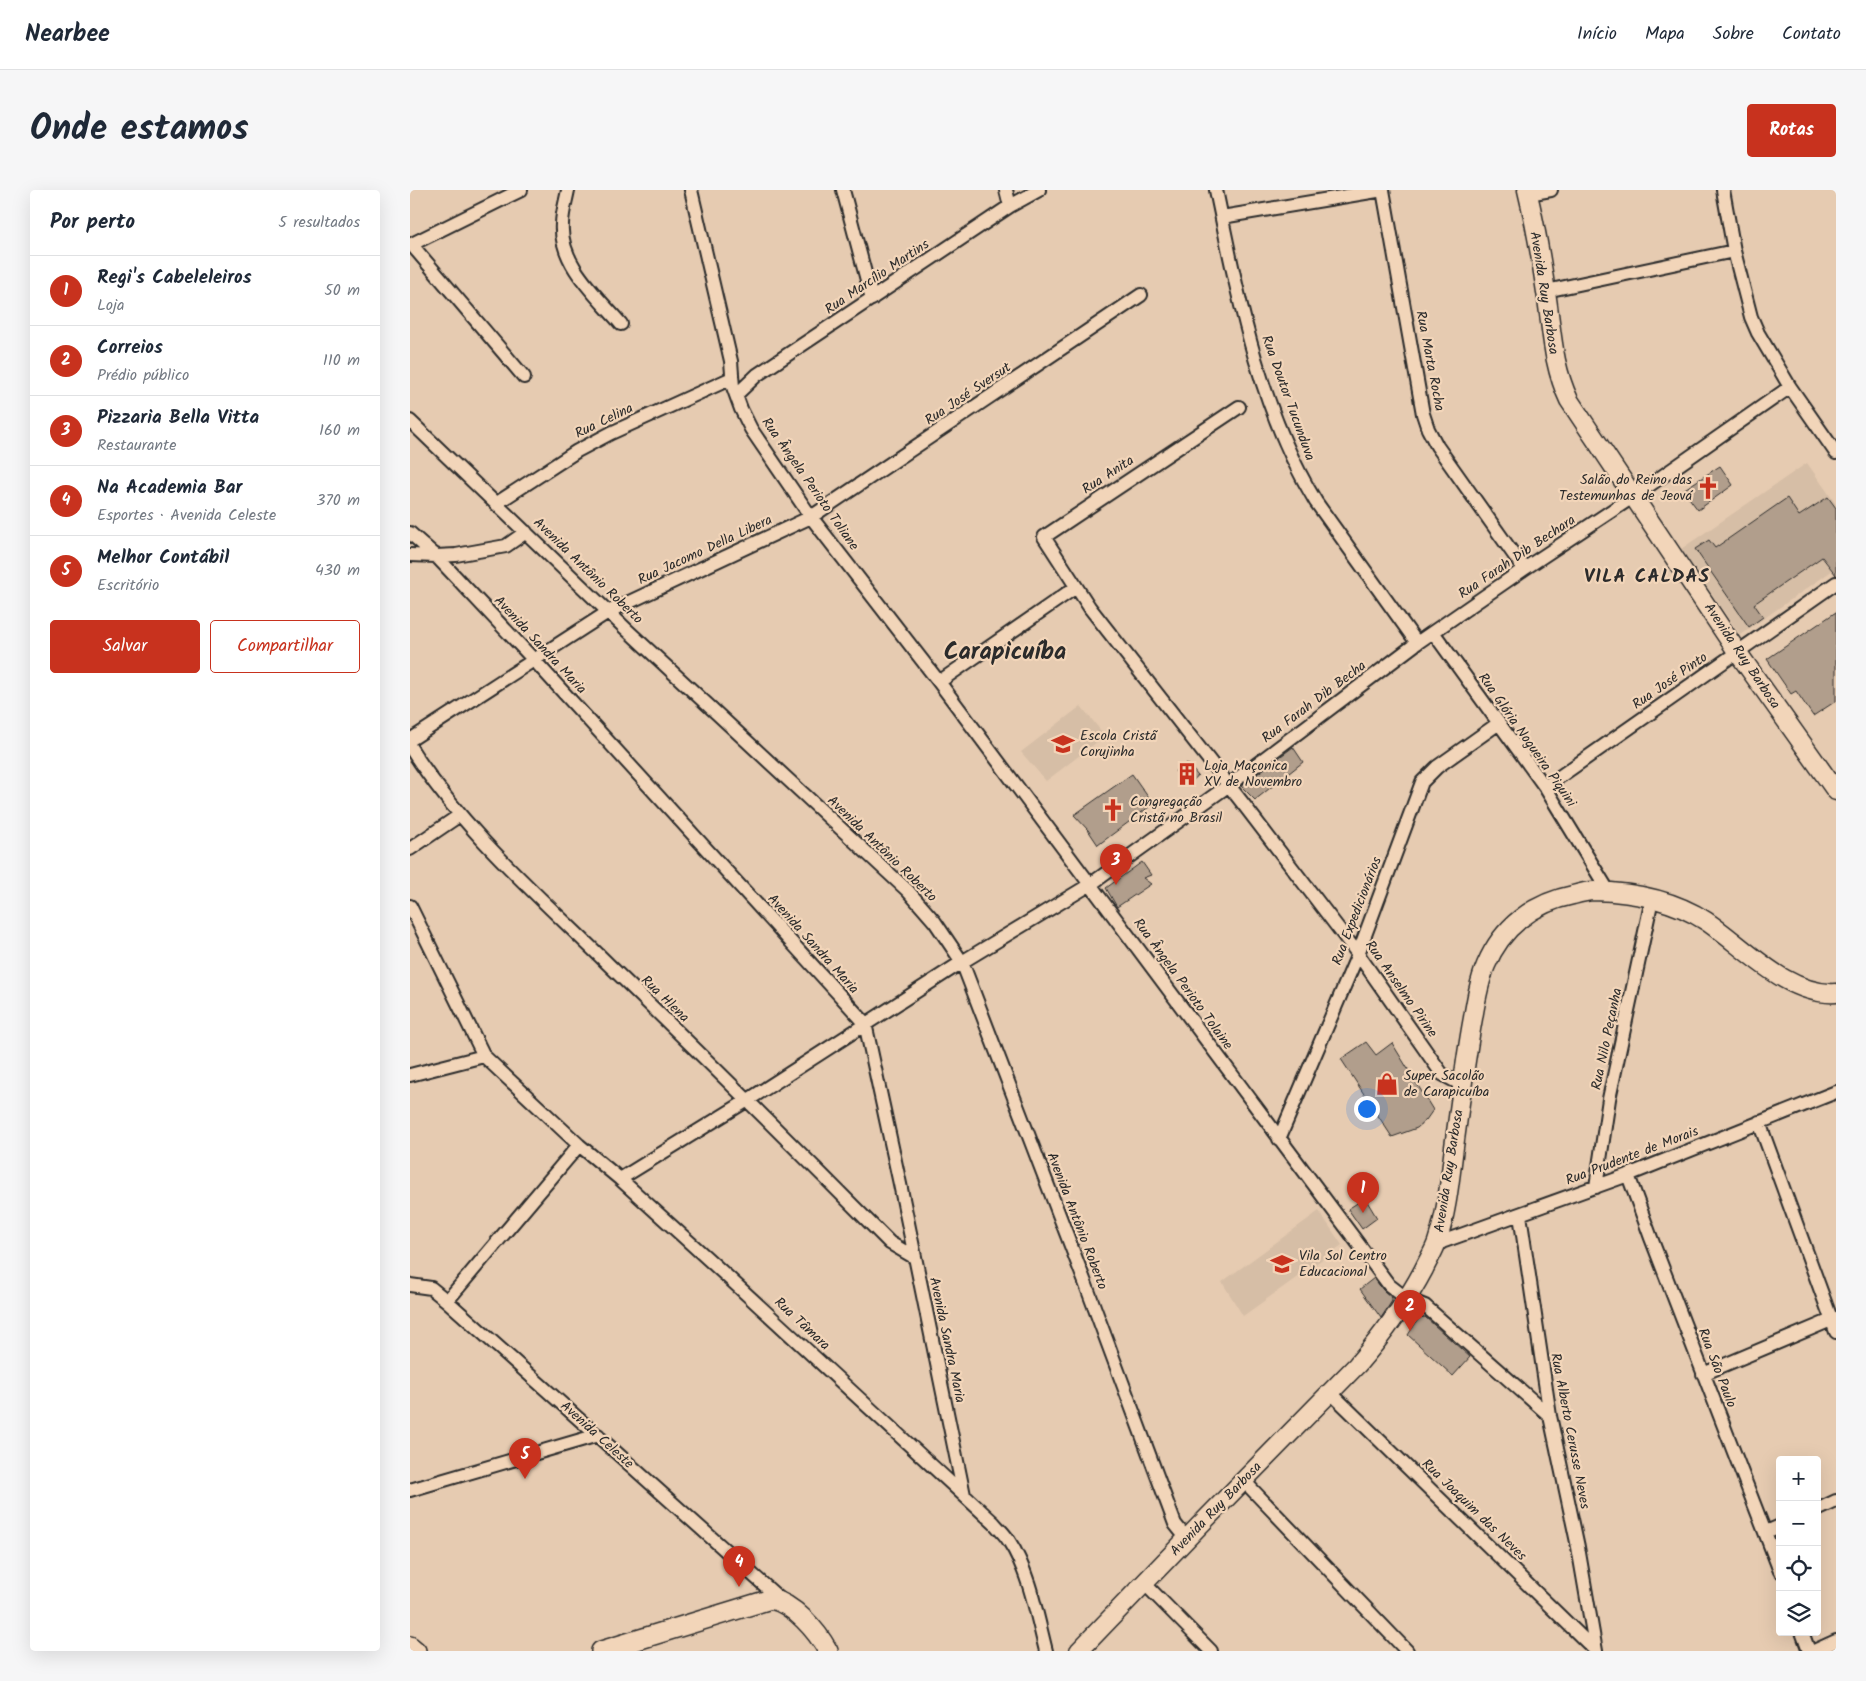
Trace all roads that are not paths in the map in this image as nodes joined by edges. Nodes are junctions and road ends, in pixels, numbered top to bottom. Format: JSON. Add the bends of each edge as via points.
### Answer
{"nodes":[{"id":1,"x":521,"y":190,"type":"edge"},
{"id":2,"x":568,"y":190,"type":"edge"},
{"id":3,"x":691,"y":190,"type":"edge"},
{"id":4,"x":843,"y":190,"type":"edge"},
{"id":5,"x":1006,"y":190,"type":"edge"},
{"id":6,"x":1038,"y":190,"type":"edge"},
{"id":7,"x":1216,"y":190,"type":"edge"},
{"id":8,"x":1383,"y":190,"type":"edge"},
{"id":9,"x":1551,"y":190,"type":"edge"},
{"id":10,"x":1723,"y":190,"type":"edge"},
{"id":11,"x":1528,"y":192,"type":"edge"},
{"id":12,"x":1010,"y":206,"type":"junction"},
{"id":13,"x":1222,"y":217,"type":"junction"},
{"id":14,"x":411,"y":244,"type":"edge"},
{"id":15,"x":1734,"y":251,"type":"junction"},
{"id":16,"x":1546,"y":291,"type":"junction"},
{"id":17,"x":1141,"y":295,"type":"dead end"},
{"id":18,"x":872,"y":299,"type":"junction"},
{"id":19,"x":622,"y":324,"type":"dead end"},
{"id":20,"x":524,"y":377,"type":"dead end"},
{"id":21,"x":732,"y":378,"type":"junction"},
{"id":22,"x":1790,"y":387,"type":"junction"},
{"id":23,"x":736,"y":395,"type":"junction"},
{"id":24,"x":1239,"y":407,"type":"dead end"},
{"id":25,"x":410,"y":420,"type":"edge"},
{"id":26,"x":1836,"y":453,"type":"edge"},
{"id":27,"x":1634,"y":496,"type":"junction"},
{"id":28,"x":497,"y":503,"type":"junction"},
{"id":29,"x":811,"y":517,"type":"junction"},
{"id":30,"x":526,"y":532,"type":"junction"},
{"id":31,"x":410,"y":533,"type":"edge"},
{"id":32,"x":410,"y":555,"type":"edge"},
{"id":33,"x":436,"y":556,"type":"junction"},
{"id":34,"x":1524,"y":568,"type":"junction"},
{"id":35,"x":1836,"y":583,"type":"edge"},
{"id":36,"x":1076,"y":587,"type":"junction"},
{"id":37,"x":608,"y":612,"type":"junction"},
{"id":38,"x":1433,"y":632,"type":"junction"},
{"id":39,"x":1417,"y":644,"type":"junction"},
{"id":40,"x":1738,"y":653,"type":"junction"},
{"id":41,"x":533,"y":659,"type":"junction"},
{"id":42,"x":939,"y":682,"type":"junction"},
{"id":43,"x":1499,"y":723,"type":"junction"},
{"id":44,"x":410,"y":740,"type":"edge"},
{"id":45,"x":410,"y":747,"type":"edge"},
{"id":46,"x":1229,"y":785,"type":"junction"},
{"id":47,"x":1545,"y":787,"type":"junction"},
{"id":48,"x":1836,"y":791,"type":"edge"},
{"id":49,"x":460,"y":815,"type":"junction"},
{"id":50,"x":410,"y":849,"type":"edge"},
{"id":51,"x":1091,"y":884,"type":"junction"},
{"id":52,"x":1609,"y":892,"type":"junction"},
{"id":53,"x":1652,"y":899,"type":"junction"},
{"id":54,"x":410,"y":906,"type":"edge"},
{"id":55,"x":1358,"y":954,"type":"junction"},
{"id":56,"x":962,"y":962,"type":"junction"},
{"id":57,"x":1836,"y":993,"type":"edge"},
{"id":58,"x":865,"y":1023,"type":"junction"},
{"id":59,"x":484,"y":1056,"type":"junction"},
{"id":60,"x":410,"y":1075,"type":"edge"},
{"id":61,"x":1462,"y":1085,"type":"junction"},
{"id":62,"x":1836,"y":1092,"type":"edge"},
{"id":63,"x":748,"y":1100,"type":"junction"},
{"id":64,"x":1759,"y":1122,"type":"junction"},
{"id":65,"x":1279,"y":1139,"type":"junction"},
{"id":66,"x":579,"y":1145,"type":"junction"},
{"id":67,"x":1628,"y":1175,"type":"junction"},
{"id":68,"x":620,"y":1179,"type":"junction"},
{"id":69,"x":1596,"y":1186,"type":"junction"},
{"id":70,"x":1520,"y":1215,"type":"junction"},
{"id":71,"x":1436,"y":1244,"type":"junction"},
{"id":72,"x":914,"y":1257,"type":"junction"},
{"id":73,"x":410,"y":1285,"type":"edge"},
{"id":74,"x":1407,"y":1299,"type":"junction"},
{"id":75,"x":447,"y":1300,"type":"junction"},
{"id":76,"x":1834,"y":1323,"type":"edge"},
{"id":77,"x":1703,"y":1374,"type":"junction"},
{"id":78,"x":1330,"y":1392,"type":"junction"},
{"id":79,"x":1550,"y":1416,"type":"junction"},
{"id":80,"x":598,"y":1435,"type":"junction"},
{"id":81,"x":1244,"y":1481,"type":"junction"},
{"id":82,"x":410,"y":1490,"type":"edge"},
{"id":83,"x":964,"y":1495,"type":"junction"},
{"id":84,"x":1836,"y":1502,"type":"edge"},
{"id":85,"x":1821,"y":1508,"type":"edge"},
{"id":86,"x":1776,"y":1528,"type":"edge"},
{"id":87,"x":1766,"y":1532,"type":"junction"},
{"id":88,"x":1187,"y":1539,"type":"junction"},
{"id":89,"x":1776,"y":1560,"type":"edge"},
{"id":90,"x":747,"y":1570,"type":"junction"},
{"id":91,"x":1144,"y":1583,"type":"junction"},
{"id":92,"x":785,"y":1603,"type":"junction"},
{"id":93,"x":750,"y":1606,"type":"junction"},
{"id":94,"x":1803,"y":1636,"type":"edge"},
{"id":95,"x":1836,"y":1641,"type":"edge"},
{"id":96,"x":410,"y":1646,"type":"edge"},
{"id":97,"x":416,"y":1651,"type":"edge"},
{"id":98,"x":602,"y":1651,"type":"edge"},
{"id":99,"x":828,"y":1651,"type":"edge"},
{"id":100,"x":1046,"y":1651,"type":"edge"},
{"id":101,"x":1079,"y":1651,"type":"edge"},
{"id":102,"x":1210,"y":1651,"type":"edge"},
{"id":103,"x":1407,"y":1651,"type":"edge"},
{"id":104,"x":1596,"y":1651,"type":"edge"},
{"id":105,"x":1808,"y":1651,"type":"edge"},
{"id":106,"x":1814,"y":1651,"type":"edge"}],
"edges":[{"from":1,"to":14,"type":"street"},
{"from":2,"to":19,"type":"street","via":[[562,224],[568,256]]},
{"from":3,"to":21,"type":"street","name":"Rua Ângela Perioto Toliane","via":[[731,361]]},
{"from":4,"to":18,"type":"street"},
{"from":5,"to":12,"type":"street"},
{"from":6,"to":12,"type":"street","name":"Rua Marcílio Martins"},
{"from":7,"to":13,"type":"street","name":"Rua Doutor Tucunduva"},
{"from":8,"to":13,"type":"street"},
{"from":8,"to":34,"type":"street","name":"Rua Marta Rocha","via":[[1428,429]]},
{"from":9,"to":11,"type":"street"},
{"from":10,"to":15,"type":"street"},
{"from":11,"to":16,"type":"street","name":"Avenida Ruy Barbosa"},
{"from":12,"to":18,"type":"street","name":"Rua Marcílio Martins"},
{"from":13,"to":39,"type":"street","name":"Rua Doutor Tucunduva","via":[[1252,345],[1288,450],[1316,502]]},
{"from":14,"to":20,"type":"street"},
{"from":15,"to":16,"type":"street"},
{"from":15,"to":22,"type":"street","via":[[1751,317]]},
{"from":16,"to":27,"type":"street","name":"Avenida Ruy Barbosa","via":[[1560,381],[1569,400]]},
{"from":17,"to":29,"type":"street","name":"Rua José Sversut"},
{"from":18,"to":23,"type":"street","name":"Rua Marcílio Martins","via":[[757,375]]},
{"from":21,"to":23,"type":"street","name":"Rua Ângela Perioto Toliane"},
{"from":21,"to":28,"type":"street","name":"Rua Celina","via":[[577,451]]},
{"from":22,"to":26,"type":"street"},
{"from":22,"to":27,"type":"street","name":"Rua Farah Dib Bechara"},
{"from":23,"to":29,"type":"street","name":"Rua Ângela Perioto Toliane","via":[[751,429]]},
{"from":24,"to":36,"type":"street","name":"Rua Anita","via":[[1044,537]]},
{"from":25,"to":28,"type":"street","name":"Avenida Antônio Roberto"},
{"from":27,"to":34,"type":"street","name":"Rua Farah Dib Bechara"},
{"from":27,"to":40,"type":"street","name":"Avenida Ruy Barbosa"},
{"from":28,"to":30,"type":"street","name":"Avenida Antônio Roberto"},
{"from":29,"to":37,"type":"street","name":"Rua Jacomo Della Libera"},
{"from":29,"to":42,"type":"street","name":"Rua Ângela Perioto Toliane"},
{"from":30,"to":33,"type":"street","via":[[506,546]]},
{"from":30,"to":37,"type":"street","name":"Avenida Antônio Roberto"},
{"from":31,"to":33,"type":"street","name":"Avenida Sandra Maria"},
{"from":32,"to":33,"type":"street"},
{"from":33,"to":41,"type":"street","name":"Avenida Sandra Maria"},
{"from":34,"to":38,"type":"street","name":"Rua Farah Dib Bechara"},
{"from":35,"to":40,"type":"street","name":"Rua José Pinto"},
{"from":36,"to":42,"type":"street"},
{"from":36,"to":46,"type":"street","name":"Rua Anselmo Pirine"},
{"from":37,"to":41,"type":"street","name":"Rua Jacomo Della Libera"},
{"from":37,"to":56,"type":"street","name":"Avenida Antônio Roberto","via":[[908,891],[935,922]]},
{"from":38,"to":39,"type":"street","name":"Rua Farah Dib Becha"},
{"from":38,"to":43,"type":"street","name":"Rua Glória Nogueira Piquini"},
{"from":39,"to":46,"type":"street","name":"Rua Farah Dib Becha"},
{"from":40,"to":47,"type":"street","name":"Rua José Pinto"},
{"from":40,"to":48,"type":"street","name":"Avenida Ruy Barbosa"},
{"from":41,"to":44,"type":"street","name":"Rua Jacomo Della Libera"},
{"from":41,"to":58,"type":"street","name":"Avenida Sandra Maria"},
{"from":42,"to":51,"type":"street","name":"Rua Ângela Perioto Tolaine"},
{"from":43,"to":47,"type":"street","name":"Rua Glória Nogueira Piquini"},
{"from":43,"to":55,"type":"street","name":"Rua Expedicionários","via":[[1437,767],[1422,782]]},
{"from":45,"to":49,"type":"street","name":"Rua Hlena"},
{"from":46,"to":51,"type":"street","name":"Rua Farah Dib Becha"},
{"from":46,"to":55,"type":"street","name":"Rua Anselmo Pirine"},
{"from":47,"to":52,"type":"street","name":"Rua Glória Nogueira Piquini"},
{"from":49,"to":50,"type":"street"},
{"from":49,"to":63,"type":"street","name":"Rua Hlena"},
{"from":51,"to":56,"type":"street","name":"Rua Farah Dib Becha"},
{"from":51,"to":65,"type":"street","name":"Rua Ângela Perioto Tolaine"},
{"from":52,"to":53,"type":"street","name":"Avenida Ruy Barbosa"},
{"from":52,"to":61,"type":"street","name":"Avenida Ruy Barbosa","via":[[1592,891],[1537,907],[1512,924],[1499,941],[1478,989]]},
{"from":53,"to":57,"type":"street","name":"Avenida Ruy Barbosa","via":[[1671,904],[1706,921],[1794,984],[1823,993]]},
{"from":53,"to":69,"type":"street","name":"Rua Nilo Peçanha","via":[[1609,1100]]},
{"from":54,"to":59,"type":"street"},
{"from":55,"to":61,"type":"street","name":"Rua Anselmo Pirine","via":[[1442,1074]]},
{"from":55,"to":65,"type":"street","name":"Rua Expedicionários"},
{"from":56,"to":58,"type":"street","name":"Rua Farah Dib Becha"},
{"from":56,"to":88,"type":"street","name":"Avenida Antônio Roberto","via":[[1175,1524]]},
{"from":58,"to":63,"type":"street","name":"Rua Farah Dib Becha"},
{"from":58,"to":72,"type":"street","name":"Avenida Sandra Maria"},
{"from":59,"to":60,"type":"street"},
{"from":59,"to":66,"type":"street","name":"Rua Tâmara"},
{"from":61,"to":71,"type":"street","name":"Avenida Ruy Barbosa","via":[[1449,1186]]},
{"from":62,"to":64,"type":"street","name":"Rua Prudente de Morais"},
{"from":63,"to":68,"type":"street","name":"Rua Farah Dib Becha"},
{"from":63,"to":72,"type":"street","name":"Rua Hlena","via":[[890,1243]]},
{"from":64,"to":67,"type":"street","name":"Rua Prudente de Morais"},
{"from":64,"to":76,"type":"street"},
{"from":65,"to":74,"type":"street","name":"Rua Ângela Perioto Tolaine","via":[[1389,1285]]},
{"from":66,"to":68,"type":"street","name":"Rua Tâmara"},
{"from":66,"to":75,"type":"street"},
{"from":67,"to":69,"type":"street","name":"Rua Prudente de Morais"},
{"from":67,"to":77,"type":"street","name":"Rua São Paulo"},
{"from":68,"to":83,"type":"street","name":"Rua Tâmara"},
{"from":69,"to":70,"type":"street","name":"Rua Prudente de Morais"},
{"from":70,"to":71,"type":"street","name":"Rua Prudente de Morais"},
{"from":70,"to":79,"type":"street","name":"Rua Alberto Cerusse Neves"},
{"from":71,"to":74,"type":"street","name":"Avenida Ruy Barbosa"},
{"from":72,"to":83,"type":"street","name":"Avenida Sandra Maria"},
{"from":73,"to":75,"type":"street","name":"Avenida Celeste","via":[[431,1288]]},
{"from":74,"to":78,"type":"street","name":"Avenida Ruy Barbosa","via":[[1376,1343]]},
{"from":74,"to":79,"type":"street","name":"Rua Ângela Perioto Tolaine","via":[[1426,1306]]},
{"from":75,"to":80,"type":"street","name":"Avenida Celeste"},
{"from":76,"to":77,"type":"street"},
{"from":77,"to":87,"type":"street","name":"Rua São Paulo"},
{"from":78,"to":81,"type":"street","name":"Avenida Ruy Barbosa"},
{"from":78,"to":104,"type":"street","name":"Rua Joaquim das Neves"},
{"from":79,"to":104,"type":"street","name":"Rua Alberto Cerusse Neves"},
{"from":80,"to":82,"type":"street"},
{"from":80,"to":90,"type":"street","name":"Avenida Celeste"},
{"from":81,"to":88,"type":"street","name":"Avenida Ruy Barbosa"},
{"from":81,"to":103,"type":"street"},
{"from":83,"to":100,"type":"street","name":"Rua Tâmara","via":[[1009,1541],[1031,1593]]},
{"from":84,"to":85,"type":"street"},
{"from":86,"to":87,"type":"street"},
{"from":87,"to":89,"type":"street","name":"Rua São Paulo"},
{"from":88,"to":91,"type":"street","name":"Avenida Ruy Barbosa"},
{"from":90,"to":92,"type":"street","name":"Avenida Celeste"},
{"from":90,"to":93,"type":"street","name":"Avenida Celeste","via":[[756,1592]]},
{"from":91,"to":101,"type":"street","name":"Avenida Ruy Barbosa"},
{"from":91,"to":102,"type":"street"},
{"from":92,"to":93,"type":"main road","via":[[771,1599]]},
{"from":92,"to":99,"type":"main road","name":"Avenida Celeste","via":[[817,1634]]},
{"from":93,"to":98,"type":"main road"},
{"from":94,"to":105,"type":"street"},
{"from":95,"to":106,"type":"street"},
{"from":96,"to":97,"type":"main road"}]}
